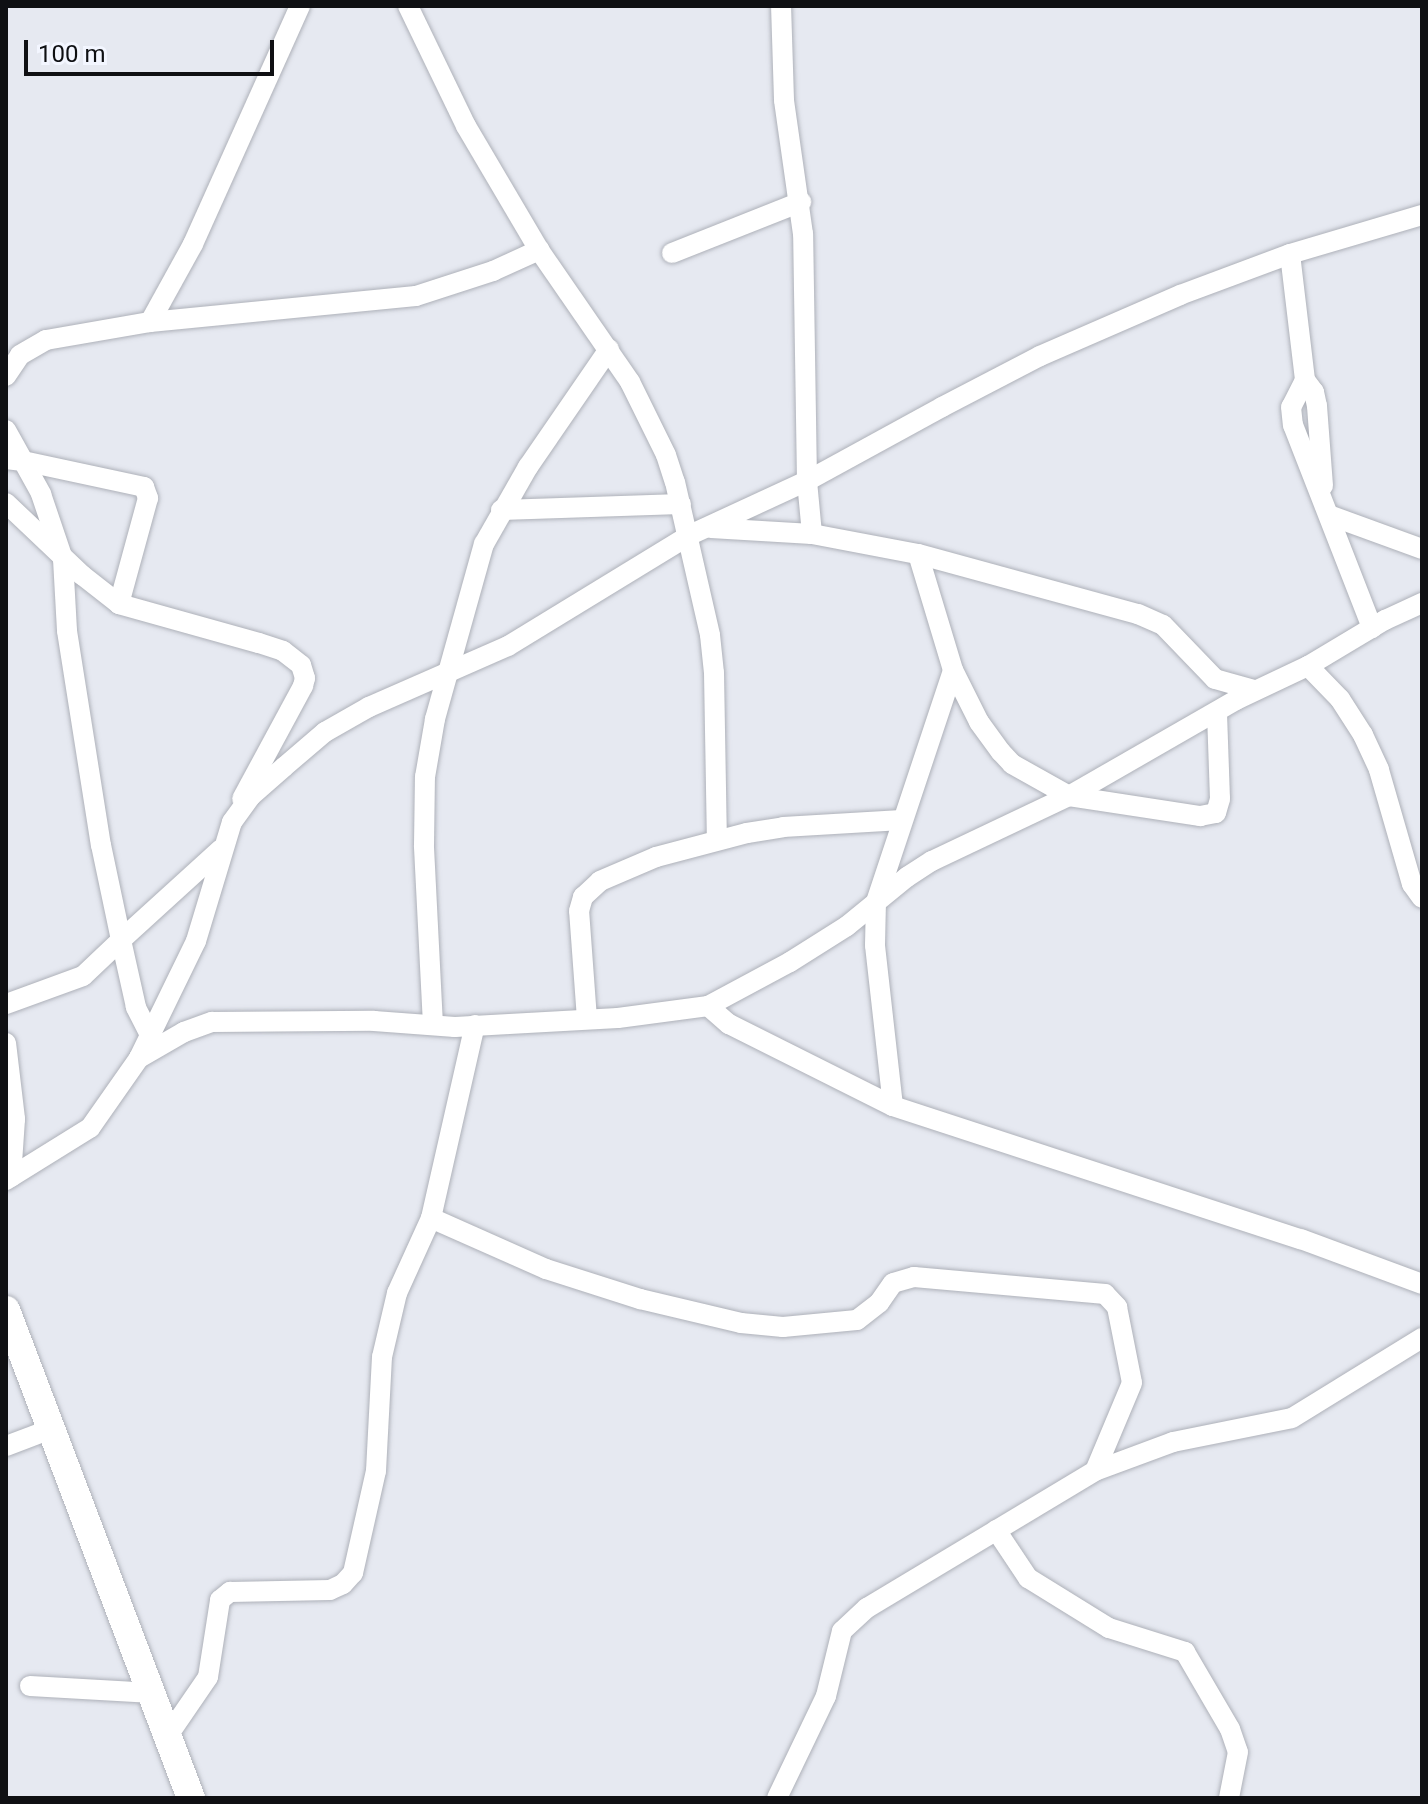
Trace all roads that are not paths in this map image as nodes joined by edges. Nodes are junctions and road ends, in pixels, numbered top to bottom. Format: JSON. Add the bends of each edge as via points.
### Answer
{"nodes":[{"id":1,"x":300,"y":6,"type":"edge"},
{"id":2,"x":408,"y":6,"type":"edge"},
{"id":3,"x":781,"y":6,"type":"edge"},
{"id":4,"x":801,"y":202,"type":"junction"},
{"id":5,"x":1422,"y":215,"type":"edge"},
{"id":6,"x":539,"y":250,"type":"junction"},
{"id":7,"x":672,"y":253,"type":"dead end"},
{"id":8,"x":1290,"y":254,"type":"junction"},
{"id":9,"x":150,"y":322,"type":"junction"},
{"id":10,"x":609,"y":349,"type":"junction"},
{"id":11,"x":6,"y":376,"type":"edge"},
{"id":12,"x":6,"y":430,"type":"edge"},
{"id":13,"x":14,"y":460,"type":"edge"},
{"id":14,"x":807,"y":481,"type":"junction"},
{"id":15,"x":6,"y":503,"type":"edge"},
{"id":16,"x":681,"y":504,"type":"junction"},
{"id":17,"x":1326,"y":508,"type":"junction"},
{"id":18,"x":501,"y":510,"type":"junction"},
{"id":19,"x":698,"y":531,"type":"junction"},
{"id":20,"x":812,"y":534,"type":"junction"},
{"id":21,"x":1422,"y":549,"type":"edge"},
{"id":22,"x":918,"y":554,"type":"junction"},
{"id":23,"x":63,"y":559,"type":"junction"},
{"id":24,"x":1422,"y":603,"type":"edge"},
{"id":25,"x":119,"y":604,"type":"junction"},
{"id":26,"x":1372,"y":628,"type":"junction"},
{"id":27,"x":1308,"y":666,"type":"junction"},
{"id":28,"x":953,"y":670,"type":"junction"},
{"id":29,"x":449,"y":671,"type":"junction"},
{"id":30,"x":1254,"y":690,"type":"junction"},
{"id":31,"x":1217,"y":713,"type":"junction"},
{"id":32,"x":1069,"y":796,"type":"junction"},
{"id":33,"x":238,"y":810,"type":"junction"},
{"id":34,"x":902,"y":820,"type":"junction"},
{"id":35,"x":717,"y":840,"type":"junction"},
{"id":36,"x":221,"y":849,"type":"junction"},
{"id":37,"x":1422,"y":898,"type":"edge"},
{"id":38,"x":876,"y":902,"type":"junction"},
{"id":39,"x":121,"y":940,"type":"junction"},
{"id":40,"x":6,"y":1004,"type":"edge"},
{"id":41,"x":708,"y":1006,"type":"junction"},
{"id":42,"x":587,"y":1019,"type":"junction"},
{"id":43,"x":433,"y":1025,"type":"junction"},
{"id":44,"x":475,"y":1025,"type":"junction"},
{"id":45,"x":151,"y":1037,"type":"junction"},
{"id":46,"x":6,"y":1043,"type":"edge"},
{"id":47,"x":139,"y":1058,"type":"junction"},
{"id":48,"x":893,"y":1106,"type":"junction"},
{"id":49,"x":8,"y":1178,"type":"edge"},
{"id":50,"x":431,"y":1218,"type":"junction"},
{"id":51,"x":1422,"y":1284,"type":"edge"},
{"id":52,"x":6,"y":1310,"type":"edge"},
{"id":53,"x":1422,"y":1338,"type":"edge"},
{"id":54,"x":51,"y":1429,"type":"junction"},
{"id":55,"x":6,"y":1446,"type":"edge"},
{"id":56,"x":1095,"y":1471,"type":"junction"},
{"id":57,"x":996,"y":1530,"type":"junction"},
{"id":58,"x":30,"y":1686,"type":"dead end"},
{"id":59,"x":153,"y":1693,"type":"junction"},
{"id":60,"x":169,"y":1734,"type":"junction"},
{"id":61,"x":191,"y":1798,"type":"edge"},
{"id":62,"x":777,"y":1798,"type":"edge"},
{"id":63,"x":1229,"y":1798,"type":"edge"}],
"edges":[{"from":1,"to":9,"type":"street","via":[[193,244]]},
{"from":2,"to":6,"type":"street","via":[[466,126]]},
{"from":3,"to":4,"type":"street","via":[[784,100]]},
{"from":4,"to":7,"type":"street"},
{"from":4,"to":14,"type":"street"},
{"from":5,"to":8,"type":"street"},
{"from":6,"to":9,"type":"street","via":[[416,296]]},
{"from":6,"to":10,"type":"street"},
{"from":8,"to":14,"type":"street","via":[[1040,356]]},
{"from":8,"to":17,"type":"street","via":[[1305,380],[1291,407],[1293,425]]},
{"from":9,"to":11,"type":"street","via":[[46,340],[20,355]]},
{"from":10,"to":16,"type":"street","via":[[655,431]]},
{"from":10,"to":18,"type":"street"},
{"from":12,"to":13,"type":"street"},
{"from":13,"to":23,"type":"street","via":[[41,494]]},
{"from":13,"to":25,"type":"street","via":[[144,487],[148,498]]},
{"from":14,"to":19,"type":"street"},
{"from":14,"to":20,"type":"street"},
{"from":15,"to":23,"type":"street"},
{"from":16,"to":18,"type":"street"},
{"from":16,"to":19,"type":"street"},
{"from":17,"to":21,"type":"street"},
{"from":17,"to":26,"type":"street"},
{"from":18,"to":29,"type":"street","via":[[480,557]]},
{"from":19,"to":20,"type":"street"},
{"from":19,"to":29,"type":"street","via":[[508,646]]},
{"from":19,"to":35,"type":"street","via":[[714,673]]},
{"from":20,"to":22,"type":"street"},
{"from":22,"to":28,"type":"street"},
{"from":22,"to":30,"type":"street","via":[[1151,618],[1215,679]]},
{"from":23,"to":25,"type":"street"},
{"from":23,"to":39,"type":"street","via":[[67,631]]},
{"from":24,"to":26,"type":"street"},
{"from":25,"to":33,"type":"street","via":[[271,647],[301,665],[303,686]]},
{"from":26,"to":27,"type":"street"},
{"from":27,"to":30,"type":"street"},
{"from":27,"to":37,"type":"street","via":[[1340,699],[1363,735],[1379,770],[1405,863]]},
{"from":28,"to":32,"type":"street","via":[[979,722],[1012,764]]},
{"from":28,"to":34,"type":"street"},
{"from":29,"to":33,"type":"street","via":[[325,732]]},
{"from":29,"to":43,"type":"street","via":[[425,777],[424,891]]},
{"from":30,"to":31,"type":"street"},
{"from":31,"to":32,"type":"street"},
{"from":31,"to":32,"type":"street","via":[[1216,813],[1200,816]]},
{"from":32,"to":38,"type":"street","via":[[932,861]]},
{"from":33,"to":36,"type":"street"},
{"from":34,"to":35,"type":"street","via":[[783,827]]},
{"from":34,"to":38,"type":"street"},
{"from":35,"to":42,"type":"street","via":[[656,857],[600,881],[583,897],[580,931]]},
{"from":36,"to":39,"type":"street"},
{"from":36,"to":45,"type":"street","via":[[196,941]]},
{"from":38,"to":41,"type":"street","via":[[790,962]]},
{"from":38,"to":48,"type":"street","via":[[875,945]]},
{"from":39,"to":40,"type":"street","via":[[83,976]]},
{"from":39,"to":45,"type":"street","via":[[136,1007]]},
{"from":41,"to":42,"type":"street"},
{"from":41,"to":48,"type":"street","via":[[729,1024]]},
{"from":42,"to":44,"type":"street"},
{"from":43,"to":44,"type":"street"},
{"from":43,"to":47,"type":"street","via":[[212,1022]]},
{"from":44,"to":50,"type":"street"},
{"from":45,"to":47,"type":"street"},
{"from":46,"to":49,"type":"street","via":[[15,1119]]},
{"from":47,"to":49,"type":"street","via":[[90,1128]]},
{"from":48,"to":51,"type":"street","via":[[1301,1239]]},
{"from":50,"to":56,"type":"street","via":[[546,1269],[741,1323],[783,1327],[857,1320],[893,1283],[914,1277],[1105,1294],[1117,1307],[1132,1383]]},
{"from":50,"to":60,"type":"street","via":[[397,1293],[382,1357],[376,1471],[353,1573],[330,1590],[230,1592],[220,1600],[208,1677]]},
{"from":52,"to":54,"type":"street"},
{"from":53,"to":56,"type":"street","via":[[1292,1418],[1173,1442]]},
{"from":54,"to":55,"type":"street"},
{"from":54,"to":59,"type":"street"},
{"from":56,"to":57,"type":"street"},
{"from":57,"to":62,"type":"street","via":[[850,1621],[842,1631],[826,1696]]},
{"from":57,"to":63,"type":"street","via":[[1028,1578],[1109,1628],[1185,1652],[1238,1752]]},
{"from":58,"to":59,"type":"street"},
{"from":59,"to":60,"type":"street"},
{"from":60,"to":61,"type":"street"}]}
